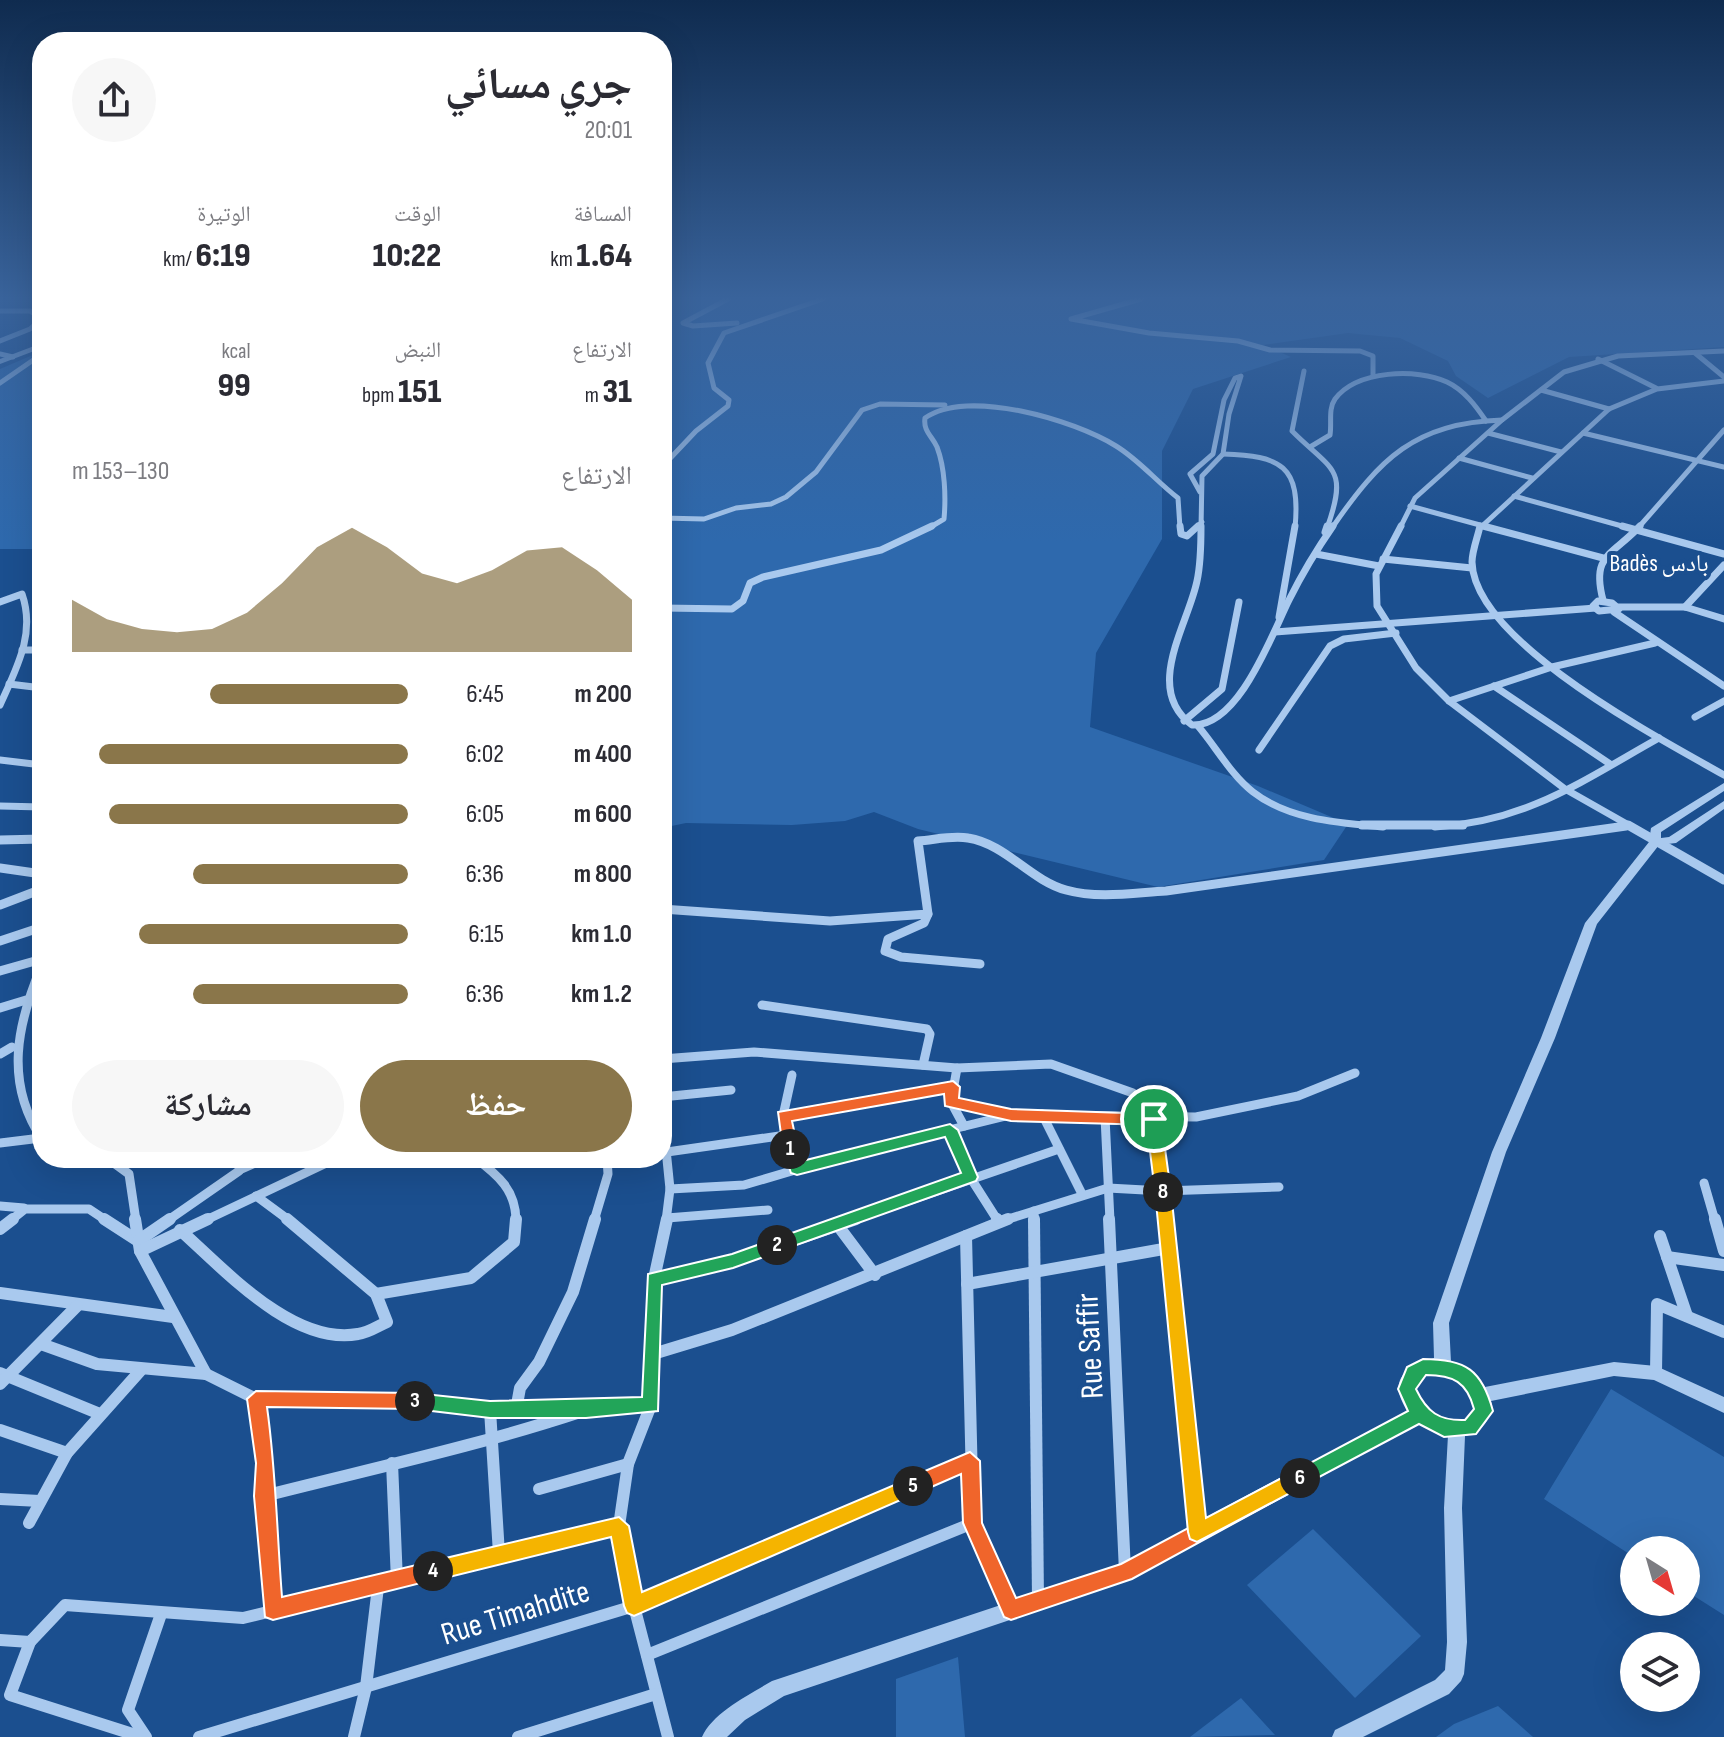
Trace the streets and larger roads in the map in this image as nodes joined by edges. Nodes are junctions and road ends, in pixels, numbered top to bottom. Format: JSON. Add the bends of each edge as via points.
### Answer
{"nodes":[{"id":1,"x":712,"y":380,"type":"edge"},
{"id":2,"x":1234,"y":380,"type":"edge"},
{"id":3,"x":1240,"y":380,"type":"edge"},
{"id":4,"x":1302,"y":380,"type":"edge"},
{"id":5,"x":1365,"y":380,"type":"edge"},
{"id":6,"x":1441,"y":380,"type":"edge"},
{"id":7,"x":1554,"y":380,"type":"edge"},
{"id":8,"x":1639,"y":380,"type":"edge"},
{"id":9,"x":1717,"y":380,"type":"edge"},
{"id":10,"x":1657,"y":389,"type":"junction"},
{"id":11,"x":1541,"y":390,"type":"junction"},
{"id":12,"x":950,"y":405,"type":"junction"},
{"id":13,"x":1609,"y":409,"type":"junction"},
{"id":14,"x":1502,"y":420,"type":"junction"},
{"id":15,"x":1486,"y":421,"type":"junction"},
{"id":16,"x":1724,"y":430,"type":"edge"},
{"id":17,"x":1488,"y":433,"type":"junction"},
{"id":18,"x":1583,"y":433,"type":"junction"},
{"id":19,"x":1310,"y":447,"type":"junction"},
{"id":20,"x":1561,"y":452,"type":"junction"},
{"id":21,"x":1223,"y":454,"type":"junction"},
{"id":22,"x":672,"y":456,"type":"edge"},
{"id":23,"x":1459,"y":458,"type":"junction"},
{"id":24,"x":1696,"y":460,"type":"junction"},
{"id":25,"x":1724,"y":467,"type":"edge"},
{"id":26,"x":1532,"y":478,"type":"junction"},
{"id":27,"x":1200,"y":492,"type":"junction"},
{"id":28,"x":1514,"y":496,"type":"junction"},
{"id":29,"x":1410,"y":506,"type":"junction"},
{"id":30,"x":672,"y":518,"type":"edge"},
{"id":31,"x":1202,"y":522,"type":"junction"},
{"id":32,"x":1480,"y":526,"type":"junction"},
{"id":33,"x":1636,"y":530,"type":"junction"},
{"id":34,"x":1324,"y":537,"type":"junction"},
{"id":35,"x":1316,"y":554,"type":"junction"},
{"id":36,"x":1724,"y":554,"type":"edge"},
{"id":37,"x":1603,"y":558,"type":"junction"},
{"id":38,"x":1381,"y":562,"type":"junction"},
{"id":39,"x":1724,"y":565,"type":"edge"},
{"id":40,"x":1472,"y":568,"type":"junction"},
{"id":41,"x":1603,"y":600,"type":"junction"},
{"id":42,"x":0,"y":602,"type":"edge"},
{"id":43,"x":1239,"y":602,"type":"dead end"},
{"id":44,"x":1685,"y":607,"type":"junction"},
{"id":45,"x":672,"y":608,"type":"edge"},
{"id":46,"x":1596,"y":608,"type":"junction"},
{"id":47,"x":1616,"y":610,"type":"junction"},
{"id":48,"x":1496,"y":616,"type":"junction"},
{"id":49,"x":1724,"y":619,"type":"edge"},
{"id":50,"x":1278,"y":623,"type":"junction"},
{"id":51,"x":1394,"y":630,"type":"junction"},
{"id":52,"x":1275,"y":632,"type":"junction"},
{"id":53,"x":1655,"y":643,"type":"junction"},
{"id":54,"x":22,"y":650,"type":"junction"},
{"id":55,"x":32,"y":650,"type":"edge"},
{"id":56,"x":1552,"y":667,"type":"junction"},
{"id":57,"x":9,"y":684,"type":"junction"},
{"id":58,"x":1494,"y":686,"type":"junction"},
{"id":59,"x":1724,"y":686,"type":"edge"},
{"id":60,"x":32,"y":687,"type":"edge"},
{"id":61,"x":1449,"y":701,"type":"junction"},
{"id":62,"x":1724,"y":701,"type":"edge"},
{"id":63,"x":0,"y":705,"type":"edge"},
{"id":64,"x":1695,"y":717,"type":"dead end"},
{"id":65,"x":1184,"y":721,"type":"junction"},
{"id":66,"x":1198,"y":726,"type":"junction"},
{"id":67,"x":1659,"y":738,"type":"junction"},
{"id":68,"x":1259,"y":750,"type":"dead end"},
{"id":69,"x":0,"y":760,"type":"edge"},
{"id":70,"x":32,"y":764,"type":"edge"},
{"id":71,"x":1610,"y":764,"type":"junction"},
{"id":72,"x":1724,"y":781,"type":"edge"},
{"id":73,"x":1565,"y":789,"type":"junction"},
{"id":74,"x":1724,"y":804,"type":"edge"},
{"id":75,"x":0,"y":806,"type":"edge"},
{"id":76,"x":32,"y":807,"type":"edge"},
{"id":77,"x":1626,"y":826,"type":"junction"},
{"id":78,"x":32,"y":839,"type":"edge"},
{"id":79,"x":0,"y":840,"type":"edge"},
{"id":80,"x":1655,"y":842,"type":"junction"},
{"id":81,"x":2,"y":870,"type":"edge"},
{"id":82,"x":32,"y":873,"type":"edge"},
{"id":83,"x":1724,"y":880,"type":"edge"},
{"id":84,"x":32,"y":893,"type":"edge"},
{"id":85,"x":0,"y":905,"type":"edge"},
{"id":86,"x":672,"y":910,"type":"edge"},
{"id":87,"x":928,"y":914,"type":"junction"},
{"id":88,"x":32,"y":930,"type":"edge"},
{"id":89,"x":0,"y":941,"type":"edge"},
{"id":90,"x":32,"y":962,"type":"edge"},
{"id":91,"x":980,"y":964,"type":"dead end"},
{"id":92,"x":0,"y":971,"type":"edge"},
{"id":93,"x":32,"y":990,"type":"edge"},
{"id":94,"x":26,"y":1000,"type":"junction"},
{"id":95,"x":762,"y":1005,"type":"dead end"},
{"id":96,"x":0,"y":1008,"type":"edge"},
{"id":97,"x":12,"y":1047,"type":"junction"},
{"id":98,"x":0,"y":1054,"type":"edge"},
{"id":99,"x":672,"y":1058,"type":"edge"},
{"id":100,"x":923,"y":1065,"type":"junction"},
{"id":101,"x":957,"y":1068,"type":"junction"},
{"id":102,"x":1355,"y":1073,"type":"dead end"},
{"id":103,"x":792,"y":1075,"type":"dead end"},
{"id":104,"x":953,"y":1087,"type":"junction"},
{"id":105,"x":731,"y":1090,"type":"dead end"},
{"id":106,"x":1133,"y":1093,"type":"dead end"},
{"id":107,"x":672,"y":1096,"type":"edge"},
{"id":108,"x":951,"y":1102,"type":"junction"},
{"id":109,"x":1042,"y":1114,"type":"junction"},
{"id":110,"x":1011,"y":1115,"type":"junction"},
{"id":111,"x":783,"y":1116,"type":"junction"},
{"id":112,"x":1105,"y":1117,"type":"junction"},
{"id":113,"x":1154,"y":1119,"type":"junction"},
{"id":114,"x":32,"y":1120,"type":"edge"},
{"id":115,"x":964,"y":1126,"type":"junction"},
{"id":116,"x":950,"y":1130,"type":"junction"},
{"id":117,"x":786,"y":1135,"type":"junction"},
{"id":118,"x":32,"y":1139,"type":"edge"},
{"id":119,"x":0,"y":1143,"type":"edge"},
{"id":120,"x":1059,"y":1149,"type":"junction"},
{"id":121,"x":672,"y":1151,"type":"edge"},
{"id":122,"x":122,"y":1168,"type":"edge"},
{"id":123,"x":241,"y":1168,"type":"edge"},
{"id":124,"x":245,"y":1168,"type":"edge"},
{"id":125,"x":316,"y":1168,"type":"edge"},
{"id":126,"x":488,"y":1168,"type":"edge"},
{"id":127,"x":608,"y":1168,"type":"edge"},
{"id":128,"x":668,"y":1168,"type":"edge"},
{"id":129,"x":797,"y":1169,"type":"junction"},
{"id":130,"x":239,"y":1171,"type":"junction"},
{"id":131,"x":970,"y":1177,"type":"junction"},
{"id":132,"x":1704,"y":1183,"type":"dead end"},
{"id":133,"x":1279,"y":1187,"type":"dead end"},
{"id":134,"x":1108,"y":1188,"type":"junction"},
{"id":135,"x":670,"y":1189,"type":"junction"},
{"id":136,"x":1163,"y":1191,"type":"junction"},
{"id":137,"x":1082,"y":1194,"type":"junction"},
{"id":138,"x":256,"y":1196,"type":"junction"},
{"id":139,"x":0,"y":1206,"type":"edge"},
{"id":140,"x":25,"y":1209,"type":"junction"},
{"id":141,"x":768,"y":1210,"type":"dead end"},
{"id":142,"x":1034,"y":1211,"type":"junction"},
{"id":143,"x":667,"y":1218,"type":"junction"},
{"id":144,"x":999,"y":1222,"type":"junction"},
{"id":145,"x":836,"y":1223,"type":"junction"},
{"id":146,"x":0,"y":1229,"type":"edge"},
{"id":147,"x":180,"y":1230,"type":"junction"},
{"id":148,"x":966,"y":1236,"type":"junction"},
{"id":149,"x":1660,"y":1236,"type":"dead end"},
{"id":150,"x":139,"y":1246,"type":"junction"},
{"id":151,"x":1169,"y":1248,"type":"junction"},
{"id":152,"x":1724,"y":1251,"type":"edge"},
{"id":153,"x":1667,"y":1257,"type":"junction"},
{"id":154,"x":1111,"y":1258,"type":"junction"},
{"id":155,"x":1724,"y":1265,"type":"edge"},
{"id":156,"x":1035,"y":1272,"type":"junction"},
{"id":157,"x":875,"y":1275,"type":"junction"},
{"id":158,"x":654,"y":1279,"type":"junction"},
{"id":159,"x":967,"y":1284,"type":"junction"},
{"id":160,"x":0,"y":1293,"type":"edge"},
{"id":161,"x":376,"y":1294,"type":"junction"},
{"id":162,"x":77,"y":1306,"type":"junction"},
{"id":163,"x":1687,"y":1316,"type":"junction"},
{"id":164,"x":173,"y":1317,"type":"junction"},
{"id":165,"x":1724,"y":1332,"type":"edge"},
{"id":166,"x":41,"y":1344,"type":"junction"},
{"id":167,"x":653,"y":1354,"type":"junction"},
{"id":168,"x":1443,"y":1366,"type":"junction"},
{"id":169,"x":141,"y":1370,"type":"junction"},
{"id":170,"x":1656,"y":1373,"type":"junction"},
{"id":171,"x":206,"y":1374,"type":"junction"},
{"id":172,"x":2,"y":1377,"type":"edge"},
{"id":173,"x":1481,"y":1395,"type":"junction"},
{"id":174,"x":256,"y":1399,"type":"junction"},
{"id":175,"x":651,"y":1405,"type":"junction"},
{"id":176,"x":1724,"y":1405,"type":"edge"},
{"id":177,"x":490,"y":1410,"type":"junction"},
{"id":178,"x":516,"y":1410,"type":"junction"},
{"id":179,"x":586,"y":1410,"type":"junction"},
{"id":180,"x":100,"y":1414,"type":"junction"},
{"id":181,"x":1419,"y":1415,"type":"junction"},
{"id":182,"x":0,"y":1430,"type":"edge"},
{"id":183,"x":1457,"y":1430,"type":"junction"},
{"id":184,"x":492,"y":1441,"type":"junction"},
{"id":185,"x":67,"y":1453,"type":"junction"},
{"id":186,"x":970,"y":1461,"type":"junction"},
{"id":187,"x":392,"y":1463,"type":"junction"},
{"id":188,"x":628,"y":1464,"type":"junction"},
{"id":189,"x":539,"y":1489,"type":"dead end"},
{"id":190,"x":264,"y":1496,"type":"junction"},
{"id":191,"x":0,"y":1499,"type":"edge"},
{"id":192,"x":40,"y":1501,"type":"junction"},
{"id":193,"x":29,"y":1523,"type":"dead end"},
{"id":194,"x":973,"y":1523,"type":"junction"},
{"id":195,"x":619,"y":1526,"type":"junction"},
{"id":196,"x":1197,"y":1532,"type":"junction"},
{"id":197,"x":499,"y":1554,"type":"junction"},
{"id":198,"x":1125,"y":1573,"type":"junction"},
{"id":199,"x":397,"y":1581,"type":"junction"},
{"id":200,"x":378,"y":1587,"type":"junction"},
{"id":201,"x":1038,"y":1601,"type":"junction"},
{"id":202,"x":634,"y":1606,"type":"junction"},
{"id":203,"x":273,"y":1609,"type":"junction"},
{"id":204,"x":1011,"y":1610,"type":"junction"},
{"id":205,"x":161,"y":1614,"type":"junction"},
{"id":206,"x":0,"y":1640,"type":"edge"},
{"id":207,"x":30,"y":1642,"type":"junction"},
{"id":208,"x":647,"y":1655,"type":"junction"},
{"id":209,"x":366,"y":1687,"type":"junction"},
{"id":210,"x":656,"y":1694,"type":"junction"},
{"id":211,"x":144,"y":1737,"type":"edge"},
{"id":212,"x":199,"y":1737,"type":"edge"},
{"id":213,"x":354,"y":1737,"type":"edge"},
{"id":214,"x":518,"y":1737,"type":"edge"},
{"id":215,"x":668,"y":1737,"type":"edge"},
{"id":216,"x":712,"y":1737,"type":"edge"},
{"id":217,"x":1342,"y":1737,"type":"edge"}],
"edges":[{"from":1,"to":22,"type":"street","via":[[728,406]]},
{"from":2,"to":27,"type":"street","via":[[1224,400],[1213,454],[1190,474]]},
{"from":3,"to":21,"type":"street"},
{"from":4,"to":19,"type":"street","via":[[1291,425]]},
{"from":5,"to":19,"type":"street","via":[[1335,399],[1330,435]]},
{"from":6,"to":15,"type":"street","via":[[1476,404]]},
{"from":7,"to":11,"type":"street"},
{"from":8,"to":10,"type":"street"},
{"from":9,"to":10,"type":"street"},
{"from":10,"to":13,"type":"street"},
{"from":11,"to":13,"type":"street"},
{"from":11,"to":14,"type":"street"},
{"from":12,"to":30,"type":"street","via":[[870,406],[816,472],[786,497],[704,519]]},
{"from":12,"to":31,"type":"street","via":[[977,404],[1116,445],[1178,498],[1181,534],[1187,536]]},
{"from":12,"to":45,"type":"street","via":[[925,418],[924,426],[937,448],[944,519],[859,556],[767,575],[750,583],[743,601],[732,609]]},
{"from":13,"to":18,"type":"street"},
{"from":14,"to":15,"type":"street"},
{"from":14,"to":17,"type":"street"},
{"from":15,"to":34,"type":"street","via":[[1434,429],[1415,440],[1359,491]]},
{"from":16,"to":24,"type":"street"},
{"from":17,"to":20,"type":"street"},
{"from":17,"to":23,"type":"street"},
{"from":18,"to":20,"type":"street"},
{"from":18,"to":24,"type":"street"},
{"from":19,"to":34,"type":"street","via":[[1340,482],[1339,500]]},
{"from":20,"to":26,"type":"street"},
{"from":21,"to":27,"type":"street","via":[[1205,472]]},
{"from":21,"to":50,"type":"street","via":[[1274,461],[1294,479],[1295,529]]},
{"from":23,"to":26,"type":"street"},
{"from":23,"to":29,"type":"street"},
{"from":24,"to":25,"type":"street"},
{"from":24,"to":33,"type":"street"},
{"from":26,"to":28,"type":"street"},
{"from":27,"to":31,"type":"street"},
{"from":28,"to":32,"type":"street"},
{"from":28,"to":33,"type":"street"},
{"from":29,"to":32,"type":"street"},
{"from":29,"to":38,"type":"street"},
{"from":31,"to":65,"type":"street","via":[[1197,582],[1170,661],[1177,712]]},
{"from":32,"to":37,"type":"street"},
{"from":32,"to":40,"type":"street","via":[[1473,537]]},
{"from":33,"to":36,"type":"street"},
{"from":33,"to":37,"type":"street"},
{"from":34,"to":35,"type":"street"},
{"from":35,"to":38,"type":"street"},
{"from":35,"to":50,"type":"street"},
{"from":37,"to":41,"type":"street","via":[[1597,576]]},
{"from":38,"to":40,"type":"street"},
{"from":38,"to":51,"type":"street","via":[[1377,606]]},
{"from":39,"to":44,"type":"street"},
{"from":40,"to":48,"type":"street"},
{"from":41,"to":46,"type":"street","via":[[1593,604]]},
{"from":41,"to":47,"type":"street"},
{"from":42,"to":54,"type":"street","via":[[22,594],[29,608],[29,637]]},
{"from":43,"to":65,"type":"street","via":[[1222,689]]},
{"from":44,"to":47,"type":"street"},
{"from":44,"to":49,"type":"street"},
{"from":46,"to":47,"type":"street"},
{"from":46,"to":48,"type":"street"},
{"from":47,"to":53,"type":"street"},
{"from":48,"to":51,"type":"street"},
{"from":48,"to":56,"type":"street"},
{"from":50,"to":52,"type":"street"},
{"from":51,"to":52,"type":"street"},
{"from":51,"to":61,"type":"street","via":[[1416,668]]},
{"from":51,"to":68,"type":"street","via":[[1330,646]]},
{"from":52,"to":66,"type":"street","via":[[1253,675],[1216,719]]},
{"from":53,"to":56,"type":"street"},
{"from":53,"to":59,"type":"street"},
{"from":54,"to":55,"type":"street"},
{"from":54,"to":57,"type":"street"},
{"from":56,"to":58,"type":"street"},
{"from":56,"to":67,"type":"street"},
{"from":57,"to":60,"type":"street"},
{"from":57,"to":63,"type":"street"},
{"from":58,"to":61,"type":"street"},
{"from":58,"to":71,"type":"street"},
{"from":61,"to":73,"type":"street"},
{"from":62,"to":64,"type":"street"},
{"from":65,"to":66,"type":"street"},
{"from":66,"to":73,"type":"street","via":[[1254,793],[1288,812],[1333,823],[1447,829],[1517,814]]},
{"from":67,"to":71,"type":"street"},
{"from":67,"to":72,"type":"street"},
{"from":69,"to":70,"type":"street"},
{"from":71,"to":73,"type":"street"},
{"from":72,"to":80,"type":"street","via":[[1655,831]]},
{"from":73,"to":77,"type":"street"},
{"from":74,"to":80,"type":"street","via":[[1672,840]]},
{"from":75,"to":76,"type":"street"},
{"from":77,"to":80,"type":"street"},
{"from":77,"to":87,"type":"street","via":[[1180,889],[1104,893],[1066,890],[1036,878],[986,843],[969,838],[918,841]]},
{"from":78,"to":79,"type":"street"},
{"from":80,"to":83,"type":"street"},
{"from":80,"to":168,"type":"street","via":[[1591,923],[1499,1152],[1441,1323]]},
{"from":81,"to":82,"type":"street"},
{"from":84,"to":85,"type":"street"},
{"from":86,"to":87,"type":"street","via":[[830,921]]},
{"from":87,"to":91,"type":"street","via":[[924,923],[888,939],[885,951]]},
{"from":88,"to":89,"type":"street"},
{"from":90,"to":92,"type":"street"},
{"from":93,"to":94,"type":"street"},
{"from":94,"to":96,"type":"street"},
{"from":94,"to":97,"type":"street"},
{"from":95,"to":100,"type":"street","via":[[927,1029]]},
{"from":97,"to":98,"type":"street"},
{"from":97,"to":114,"type":"street","via":[[16,1096]]},
{"from":99,"to":100,"type":"street","via":[[754,1052]]},
{"from":100,"to":101,"type":"street"},
{"from":101,"to":104,"type":"street"},
{"from":101,"to":106,"type":"street","via":[[1051,1064]]},
{"from":102,"to":113,"type":"street","via":[[1250,1108]]},
{"from":103,"to":111,"type":"street"},
{"from":104,"to":108,"type":"street"},
{"from":104,"to":111,"type":"street"},
{"from":105,"to":107,"type":"street"},
{"from":108,"to":110,"type":"street"},
{"from":108,"to":115,"type":"street"},
{"from":109,"to":110,"type":"street"},
{"from":109,"to":112,"type":"street"},
{"from":109,"to":120,"type":"street"},
{"from":110,"to":115,"type":"street"},
{"from":111,"to":117,"type":"street"},
{"from":112,"to":113,"type":"street"},
{"from":112,"to":134,"type":"street","name":"Rue Saffir"},
{"from":113,"to":136,"type":"street"},
{"from":115,"to":116,"type":"street"},
{"from":116,"to":129,"type":"street"},
{"from":116,"to":131,"type":"street"},
{"from":117,"to":121,"type":"street"},
{"from":117,"to":129,"type":"street"},
{"from":118,"to":119,"type":"street"},
{"from":120,"to":131,"type":"street"},
{"from":120,"to":137,"type":"street"},
{"from":122,"to":150,"type":"street","via":[[129,1174]]},
{"from":123,"to":130,"type":"street"},
{"from":124,"to":130,"type":"street"},
{"from":125,"to":138,"type":"street"},
{"from":126,"to":161,"type":"street","via":[[510,1186],[518,1213],[514,1242],[471,1278]]},
{"from":127,"to":178,"type":"street","via":[[573,1292],[539,1362],[520,1388]]},
{"from":128,"to":135,"type":"street"},
{"from":129,"to":135,"type":"street","via":[[744,1185]]},
{"from":130,"to":150,"type":"street"},
{"from":131,"to":144,"type":"street"},
{"from":131,"to":145,"type":"street"},
{"from":132,"to":152,"type":"street"},
{"from":133,"to":136,"type":"street"},
{"from":134,"to":136,"type":"street"},
{"from":134,"to":137,"type":"street"},
{"from":134,"to":154,"type":"street","name":"Rue Saffir"},
{"from":135,"to":143,"type":"street"},
{"from":136,"to":151,"type":"street"},
{"from":137,"to":142,"type":"street"},
{"from":138,"to":147,"type":"street"},
{"from":138,"to":161,"type":"street"},
{"from":139,"to":140,"type":"street"},
{"from":140,"to":146,"type":"street"},
{"from":140,"to":150,"type":"street","via":[[89,1209]]},
{"from":141,"to":143,"type":"street"},
{"from":142,"to":144,"type":"street"},
{"from":142,"to":156,"type":"street"},
{"from":143,"to":158,"type":"street"},
{"from":144,"to":148,"type":"street"},
{"from":145,"to":157,"type":"street"},
{"from":145,"to":158,"type":"street","via":[[733,1261]]},
{"from":147,"to":150,"type":"street"},
{"from":147,"to":161,"type":"street","via":[[291,1324],[318,1334],[372,1333],[387,1322]]},
{"from":148,"to":157,"type":"street"},
{"from":148,"to":159,"type":"street"},
{"from":149,"to":153,"type":"street"},
{"from":150,"to":164,"type":"street"},
{"from":151,"to":154,"type":"street"},
{"from":151,"to":196,"type":"street"},
{"from":153,"to":155,"type":"street"},
{"from":153,"to":163,"type":"street"},
{"from":154,"to":156,"type":"street"},
{"from":154,"to":198,"type":"street","name":"Rue Saffir"},
{"from":156,"to":159,"type":"street"},
{"from":156,"to":201,"type":"street"},
{"from":157,"to":167,"type":"street"},
{"from":158,"to":167,"type":"street"},
{"from":159,"to":186,"type":"street"},
{"from":160,"to":162,"type":"street"},
{"from":162,"to":164,"type":"street"},
{"from":162,"to":166,"type":"street"},
{"from":163,"to":165,"type":"street"},
{"from":163,"to":170,"type":"street","via":[[1657,1304]]},
{"from":164,"to":171,"type":"street"},
{"from":166,"to":169,"type":"street","via":[[97,1364]]},
{"from":166,"to":172,"type":"street"},
{"from":167,"to":175,"type":"street"},
{"from":168,"to":173,"type":"street","via":[[1468,1378]]},
{"from":168,"to":181,"type":"street","via":[[1423,1367],[1409,1379],[1407,1389]]},
{"from":169,"to":171,"type":"street"},
{"from":169,"to":180,"type":"street"},
{"from":170,"to":173,"type":"street","via":[[1614,1369]]},
{"from":170,"to":176,"type":"street"},
{"from":171,"to":174,"type":"street"},
{"from":172,"to":180,"type":"street"},
{"from":173,"to":183,"type":"street","via":[[1484,1411],[1478,1422]]},
{"from":174,"to":177,"type":"street","via":[[419,1401]]},
{"from":174,"to":190,"type":"street","via":[[266,1463]]},
{"from":175,"to":179,"type":"street"},
{"from":175,"to":188,"type":"street"},
{"from":177,"to":178,"type":"street"},
{"from":177,"to":184,"type":"street"},
{"from":178,"to":179,"type":"street"},
{"from":179,"to":184,"type":"street"},
{"from":180,"to":185,"type":"street"},
{"from":181,"to":183,"type":"street"},
{"from":181,"to":196,"type":"street"},
{"from":182,"to":185,"type":"street"},
{"from":183,"to":217,"type":"street","via":[[1454,1674],[1442,1687]]},
{"from":184,"to":187,"type":"street"},
{"from":184,"to":197,"type":"street"},
{"from":185,"to":192,"type":"street"},
{"from":186,"to":194,"type":"street"},
{"from":186,"to":202,"type":"street","name":"Rue Timahdite"},
{"from":187,"to":190,"type":"street"},
{"from":187,"to":199,"type":"street"},
{"from":188,"to":189,"type":"street"},
{"from":188,"to":195,"type":"street"},
{"from":190,"to":203,"type":"street"},
{"from":191,"to":192,"type":"street"},
{"from":192,"to":193,"type":"street"},
{"from":194,"to":204,"type":"street"},
{"from":194,"to":208,"type":"street"},
{"from":195,"to":197,"type":"street"},
{"from":195,"to":202,"type":"street"},
{"from":196,"to":198,"type":"street"},
{"from":197,"to":199,"type":"street"},
{"from":198,"to":201,"type":"street"},
{"from":199,"to":200,"type":"street"},
{"from":200,"to":203,"type":"street"},
{"from":200,"to":209,"type":"street"},
{"from":201,"to":204,"type":"street"},
{"from":202,"to":208,"type":"street"},
{"from":202,"to":209,"type":"street","name":"Rue Timahdite"},
{"from":203,"to":205,"type":"street","via":[[243,1618]]},
{"from":204,"to":216,"type":"street","via":[[779,1688],[738,1713]]},
{"from":205,"to":207,"type":"street","via":[[65,1605]]},
{"from":205,"to":211,"type":"street","via":[[128,1710]]},
{"from":206,"to":207,"type":"street"},
{"from":207,"to":211,"type":"street","via":[[10,1695]]},
{"from":208,"to":210,"type":"street"},
{"from":209,"to":212,"type":"street","name":"Rue Timahdite"},
{"from":209,"to":213,"type":"street"},
{"from":210,"to":214,"type":"street"},
{"from":210,"to":215,"type":"street"}]}
